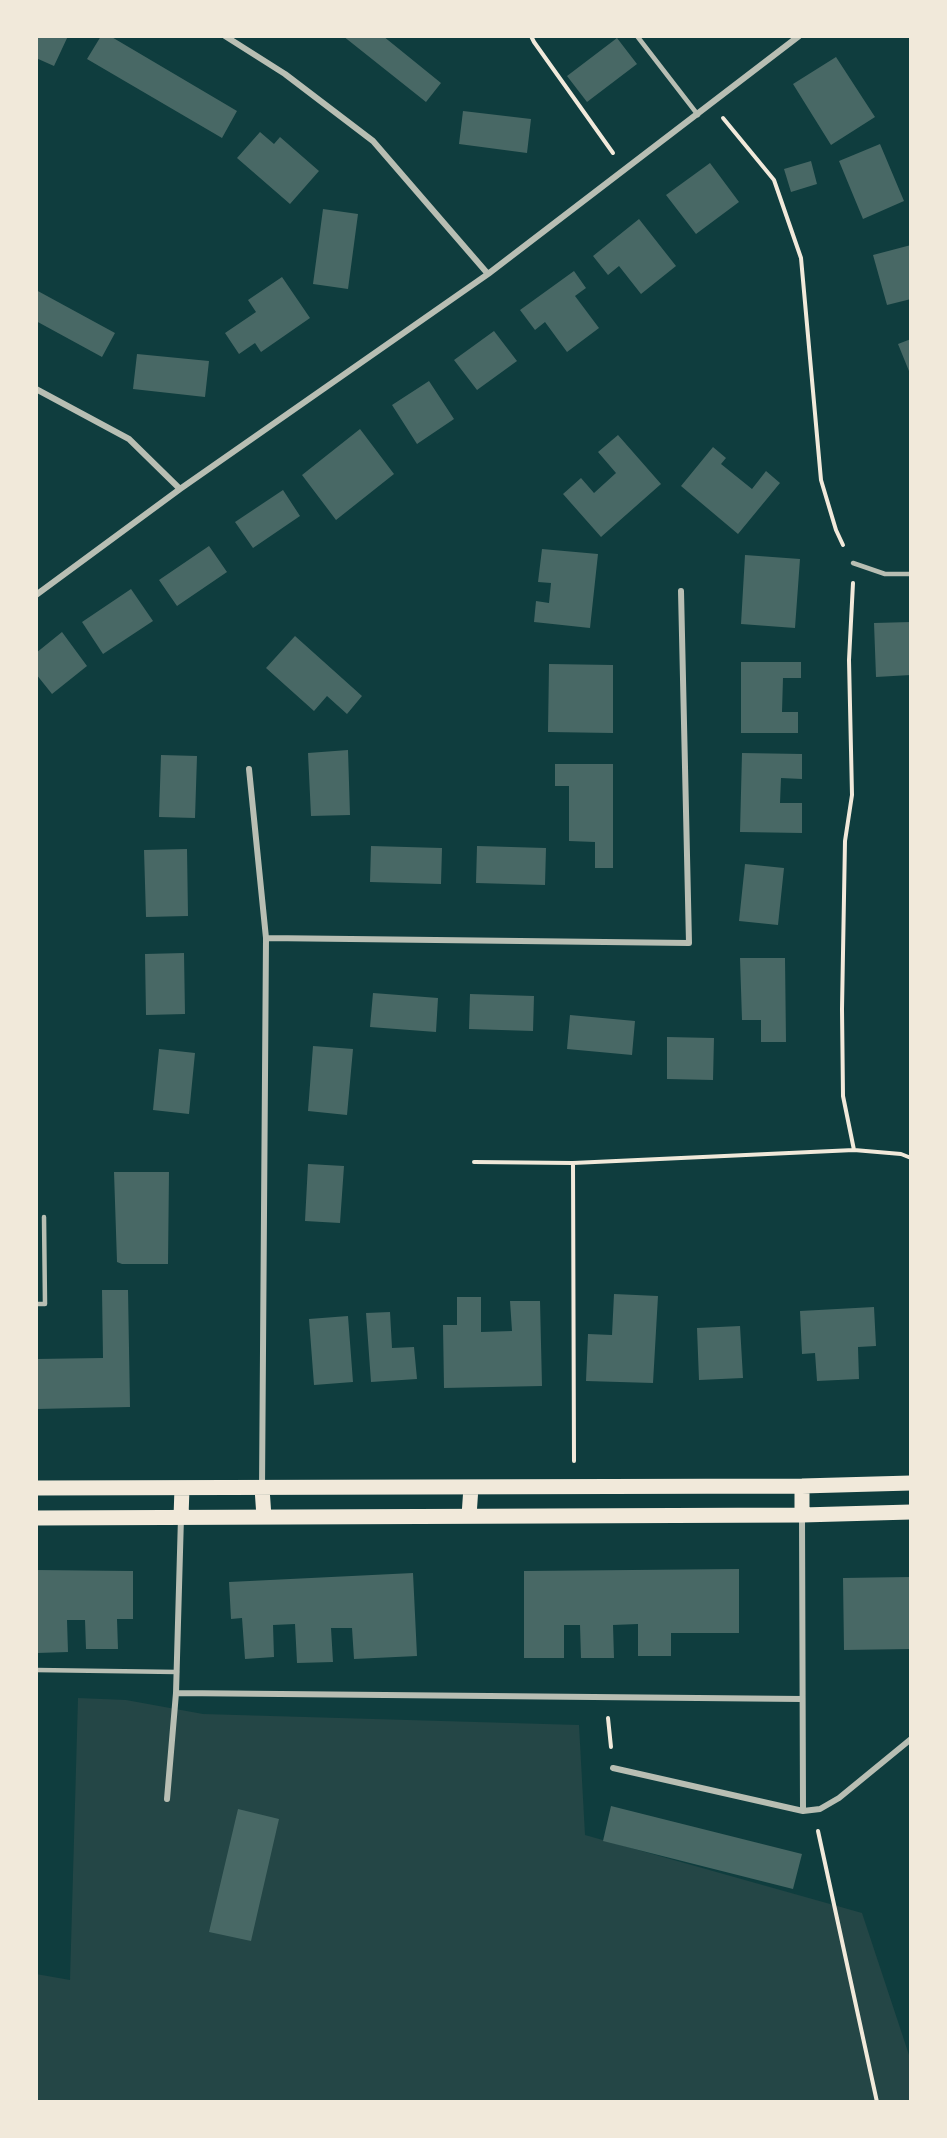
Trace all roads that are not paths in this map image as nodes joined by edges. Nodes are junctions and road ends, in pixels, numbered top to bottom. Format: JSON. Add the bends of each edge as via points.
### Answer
{"nodes":[{"id":1,"x":225,"y":36,"type":"edge"},
{"id":2,"x":637,"y":36,"type":"edge"},
{"id":3,"x":799,"y":36,"type":"edge"},
{"id":4,"x":698,"y":115,"type":"junction"},
{"id":5,"x":488,"y":274,"type":"junction"},
{"id":6,"x":36,"y":389,"type":"edge"},
{"id":7,"x":180,"y":489,"type":"junction"},
{"id":8,"x":853,"y":563,"type":"road end"},
{"id":9,"x":911,"y":574,"type":"edge"},
{"id":10,"x":681,"y":591,"type":"dead end"},
{"id":11,"x":36,"y":595,"type":"edge"},
{"id":12,"x":249,"y":769,"type":"dead end"},
{"id":13,"x":266,"y":938,"type":"junction"},
{"id":14,"x":44,"y":1217,"type":"dead end"},
{"id":15,"x":36,"y":1304,"type":"edge"},
{"id":16,"x":911,"y":1483,"type":"edge"},
{"id":17,"x":802,"y":1486,"type":"junction"},
{"id":18,"x":471,"y":1487,"type":"junction"},
{"id":19,"x":36,"y":1488,"type":"edge"},
{"id":20,"x":182,"y":1488,"type":"junction"},
{"id":21,"x":262,"y":1488,"type":"junction"},
{"id":22,"x":911,"y":1512,"type":"edge"},
{"id":23,"x":802,"y":1515,"type":"junction"},
{"id":24,"x":469,"y":1516,"type":"junction"},
{"id":25,"x":182,"y":1517,"type":"junction"},
{"id":26,"x":264,"y":1517,"type":"junction"},
{"id":27,"x":36,"y":1518,"type":"edge"},
{"id":28,"x":36,"y":1670,"type":"edge"},
{"id":29,"x":177,"y":1672,"type":"junction"},
{"id":30,"x":176,"y":1693,"type":"junction"},
{"id":31,"x":802,"y":1699,"type":"junction"},
{"id":32,"x":911,"y":1739,"type":"edge"},
{"id":33,"x":613,"y":1768,"type":"road end"},
{"id":34,"x":167,"y":1799,"type":"dead end"},
{"id":35,"x":803,"y":1811,"type":"junction"}],
"edges":[{"from":1,"to":5,"type":"street","via":[[285,74],[373,141]]},
{"from":2,"to":4,"type":"lane"},
{"from":3,"to":4,"type":"street"},
{"from":4,"to":5,"type":"street"},
{"from":5,"to":7,"type":"street"},
{"from":6,"to":7,"type":"street","via":[[129,439]]},
{"from":7,"to":11,"type":"street"},
{"from":8,"to":9,"type":"lane","via":[[885,574]]},
{"from":10,"to":13,"type":"street","via":[[689,943]]},
{"from":12,"to":13,"type":"street"},
{"from":13,"to":21,"type":"street"},
{"from":14,"to":15,"type":"lane","via":[[45,1304]]},
{"from":16,"to":17,"type":"main road"},
{"from":17,"to":18,"type":"main road"},
{"from":17,"to":23,"type":"main road"},
{"from":18,"to":21,"type":"main road"},
{"from":18,"to":24,"type":"main road"},
{"from":19,"to":20,"type":"main road"},
{"from":20,"to":21,"type":"main road"},
{"from":20,"to":25,"type":"main road"},
{"from":21,"to":26,"type":"main road"},
{"from":22,"to":23,"type":"main road"},
{"from":23,"to":24,"type":"main road"},
{"from":23,"to":31,"type":"street"},
{"from":24,"to":26,"type":"main road"},
{"from":25,"to":26,"type":"main road"},
{"from":25,"to":27,"type":"main road"},
{"from":25,"to":29,"type":"street"},
{"from":28,"to":29,"type":"lane"},
{"from":29,"to":30,"type":"street"},
{"from":30,"to":31,"type":"street"},
{"from":30,"to":34,"type":"street"},
{"from":31,"to":35,"type":"street"},
{"from":32,"to":35,"type":"street","via":[[838,1798],[820,1809]]},
{"from":33,"to":35,"type":"street"}]}
